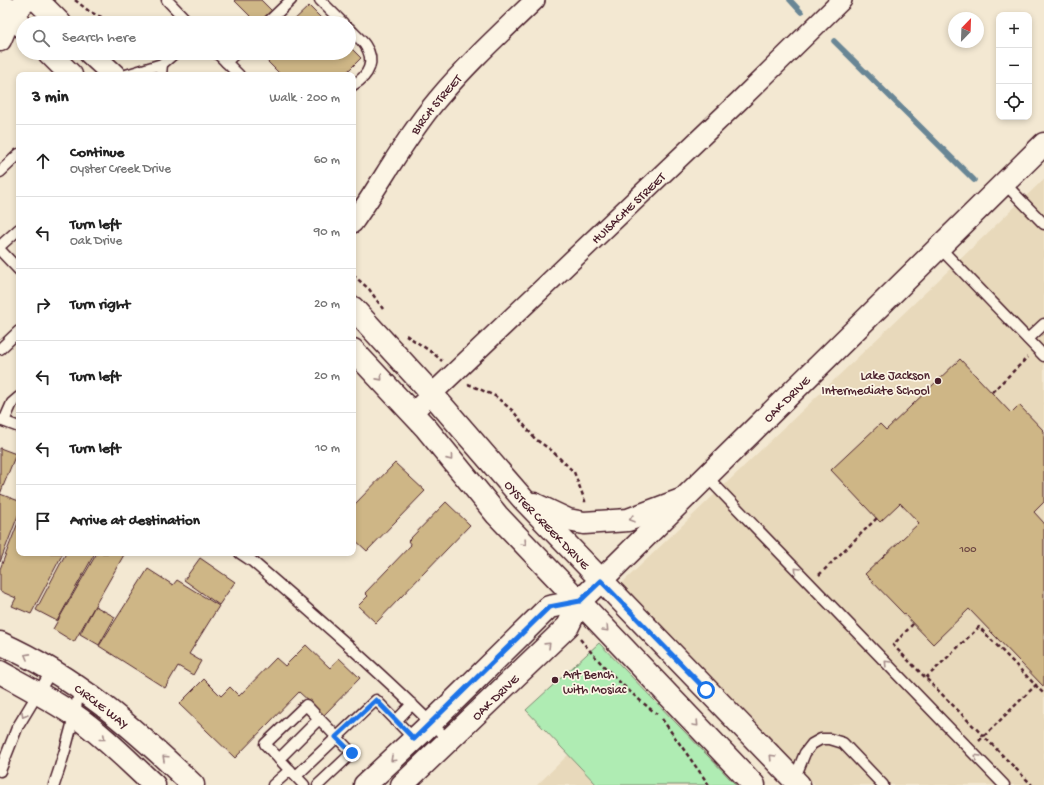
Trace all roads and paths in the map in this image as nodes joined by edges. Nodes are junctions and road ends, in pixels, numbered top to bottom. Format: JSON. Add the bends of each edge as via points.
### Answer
{"nodes":[{"id":1,"x":27,"y":0,"type":"edge"},
{"id":2,"x":37,"y":0,"type":"edge"},
{"id":3,"x":75,"y":0,"type":"edge"},
{"id":4,"x":167,"y":0,"type":"edge"},
{"id":5,"x":291,"y":0,"type":"edge"},
{"id":6,"x":320,"y":0,"type":"edge"},
{"id":7,"x":535,"y":0,"type":"edge"},
{"id":8,"x":842,"y":0,"type":"edge"},
{"id":9,"x":8,"y":15,"type":"edge"},
{"id":10,"x":53,"y":16,"type":"edge"},
{"id":11,"x":99,"y":16,"type":"edge"},
{"id":12,"x":182,"y":16,"type":"edge"},
{"id":13,"x":274,"y":16,"type":"edge"},
{"id":14,"x":337,"y":16,"type":"edge"},
{"id":15,"x":356,"y":35,"type":"edge"},
{"id":16,"x":0,"y":40,"type":"edge"},
{"id":17,"x":56,"y":60,"type":"edge"},
{"id":18,"x":98,"y":60,"type":"edge"},
{"id":19,"x":167,"y":60,"type":"edge"},
{"id":20,"x":226,"y":62,"type":"edge"},
{"id":21,"x":162,"y":64,"type":"junction"},
{"id":22,"x":68,"y":72,"type":"edge"},
{"id":23,"x":111,"y":72,"type":"edge"},
{"id":24,"x":136,"y":72,"type":"edge"},
{"id":25,"x":161,"y":72,"type":"edge"},
{"id":26,"x":236,"y":72,"type":"edge"},
{"id":27,"x":356,"y":83,"type":"edge"},
{"id":28,"x":1044,"y":144,"type":"edge"},
{"id":29,"x":16,"y":157,"type":"edge"},
{"id":30,"x":0,"y":172,"type":"edge"},
{"id":31,"x":1005,"y":184,"type":"junction"},
{"id":32,"x":356,"y":218,"type":"edge"},
{"id":33,"x":1044,"y":224,"type":"edge"},
{"id":34,"x":16,"y":232,"type":"edge"},
{"id":35,"x":0,"y":246,"type":"edge"},
{"id":36,"x":939,"y":247,"type":"junction"},
{"id":37,"x":0,"y":250,"type":"edge"},
{"id":38,"x":16,"y":267,"type":"edge"},
{"id":39,"x":356,"y":311,"type":"edge"},
{"id":40,"x":1044,"y":324,"type":"edge"},
{"id":41,"x":16,"y":335,"type":"edge"},
{"id":42,"x":1028,"y":339,"type":"junction"},
{"id":43,"x":0,"y":349,"type":"edge"},
{"id":44,"x":1041,"y":352,"type":"edge"},
{"id":45,"x":356,"y":353,"type":"edge"},
{"id":46,"x":992,"y":392,"type":"dead end"},
{"id":47,"x":432,"y":394,"type":"junction"},
{"id":48,"x":16,"y":400,"type":"edge"},
{"id":49,"x":412,"y":413,"type":"junction"},
{"id":50,"x":2,"y":420,"type":"edge"},
{"id":51,"x":16,"y":426,"type":"edge"},
{"id":52,"x":706,"y":476,"type":"junction"},
{"id":53,"x":523,"y":499,"type":"junction"},
{"id":54,"x":681,"y":500,"type":"junction"},
{"id":55,"x":877,"y":518,"type":"dead end"},
{"id":56,"x":244,"y":556,"type":"edge"},
{"id":57,"x":601,"y":581,"type":"junction"},
{"id":58,"x":810,"y":584,"type":"junction"},
{"id":59,"x":580,"y":601,"type":"junction"},
{"id":60,"x":914,"y":624,"type":"dead end"},
{"id":61,"x":0,"y":643,"type":"edge"},
{"id":62,"x":52,"y":670,"type":"junction"},
{"id":63,"x":0,"y":672,"type":"edge"},
{"id":64,"x":926,"y":678,"type":"junction"},
{"id":65,"x":1039,"y":682,"type":"dead end"},
{"id":66,"x":1036,"y":685,"type":"junction"},
{"id":67,"x":80,"y":687,"type":"junction"},
{"id":68,"x":38,"y":693,"type":"junction"},
{"id":69,"x":1044,"y":694,"type":"edge"},
{"id":70,"x":412,"y":704,"type":"junction"},
{"id":71,"x":75,"y":716,"type":"junction"},
{"id":72,"x":319,"y":719,"type":"junction"},
{"id":73,"x":396,"y":721,"type":"junction"},
{"id":74,"x":431,"y":723,"type":"junction"},
{"id":75,"x":984,"y":736,"type":"junction"},
{"id":76,"x":336,"y":737,"type":"junction"},
{"id":77,"x":414,"y":739,"type":"junction"},
{"id":78,"x":448,"y":740,"type":"junction"},
{"id":79,"x":970,"y":750,"type":"junction"},
{"id":80,"x":279,"y":759,"type":"junction"},
{"id":81,"x":0,"y":771,"type":"edge"},
{"id":82,"x":293,"y":773,"type":"junction"},
{"id":83,"x":797,"y":783,"type":"edge"},
{"id":84,"x":54,"y":785,"type":"edge"},
{"id":85,"x":154,"y":785,"type":"edge"},
{"id":86,"x":193,"y":785,"type":"edge"},
{"id":87,"x":273,"y":785,"type":"edge"},
{"id":88,"x":304,"y":785,"type":"edge"},
{"id":89,"x":318,"y":785,"type":"edge"},
{"id":90,"x":365,"y":785,"type":"edge"},
{"id":91,"x":402,"y":785,"type":"edge"},
{"id":92,"x":754,"y":785,"type":"edge"},
{"id":93,"x":883,"y":785,"type":"edge"},
{"id":94,"x":1004,"y":785,"type":"edge"},
{"id":95,"x":1032,"y":785,"type":"edge"}],
"edges":[{"from":1,"to":9,"type":"main road"},
{"from":2,"to":10,"type":"main road"},
{"from":3,"to":11,"type":"path"},
{"from":4,"to":12,"type":"lane"},
{"from":5,"to":13,"type":"lane"},
{"from":6,"to":14,"type":"lane"},
{"from":7,"to":32,"type":"street","name":"BIRCH STREET","via":[[437,100],[398,153]]},
{"from":8,"to":47,"type":"street","name":"HUISACHE STREET"},
{"from":9,"to":16,"type":"main road"},
{"from":15,"to":27,"type":"lane","via":[[365,44],[371,56],[366,75]]},
{"from":17,"to":22,"type":"main road"},
{"from":18,"to":23,"type":"main road"},
{"from":19,"to":21,"type":"lane"},
{"from":20,"to":26,"type":"lane"},
{"from":21,"to":24,"type":"lane"},
{"from":21,"to":25,"type":"lane"},
{"from":28,"to":31,"type":"main road","name":"OAK DRIVE"},
{"from":29,"to":30,"type":"lane"},
{"from":31,"to":33,"type":"lane"},
{"from":31,"to":36,"type":"main road","name":"OAK DRIVE"},
{"from":34,"to":35,"type":"lane"},
{"from":36,"to":42,"type":"lane"},
{"from":36,"to":52,"type":"main road","name":"OAK DRIVE"},
{"from":37,"to":38,"type":"lane"},
{"from":39,"to":47,"type":"main road","name":"OYSTER CREEK DRIVE"},
{"from":40,"to":42,"type":"lane"},
{"from":41,"to":43,"type":"lane"},
{"from":42,"to":44,"type":"lane"},
{"from":44,"to":46,"type":"path"},
{"from":45,"to":49,"type":"main road","one_way":true},
{"from":47,"to":49,"type":"street","name":"HUISACHE STREET"},
{"from":47,"to":53,"type":"main road","name":"OYSTER CREEK DRIVE"},
{"from":48,"to":50,"type":"lane"},
{"from":49,"to":59,"type":"main road","one_way":true,"via":[[497,515]]},
{"from":50,"to":51,"type":"lane"},
{"from":52,"to":54,"type":"main road","name":"OAK DRIVE"},
{"from":58,"to":52,"type":"lane","one_way":true},
{"from":54,"to":53,"type":"main road","one_way":true,"via":[[628,520],[584,523],[568,520]]},
{"from":53,"to":57,"type":"main road","name":"OYSTER CREEK DRIVE"},
{"from":54,"to":57,"type":"main road","name":"OAK DRIVE"},
{"from":55,"to":58,"type":"path"},
{"from":56,"to":70,"type":"lane","via":[[334,631]]},
{"from":57,"to":59,"type":"main road","name":"OAK DRIVE"},
{"from":83,"to":57,"type":"main road","name":"OYSTER CREEK DRIVE","one_way":true},
{"from":79,"to":58,"type":"lane","one_way":true},
{"from":59,"to":74,"type":"main road","name":"OAK DRIVE","via":[[549,607]]},
{"from":78,"to":59,"type":"main road","name":"OAK DRIVE","one_way":true,"via":[[568,626]]},
{"from":59,"to":92,"type":"main road","one_way":true},
{"from":60,"to":64,"type":"path","via":[[893,644]]},
{"from":62,"to":61,"type":"main road","name":"CIRCLE WAY","one_way":true},
{"from":62,"to":67,"type":"main road","name":"CIRCLE WAY"},
{"from":62,"to":68,"type":"lane"},
{"from":63,"to":68,"type":"main road","name":"CIRCLE WAY"},
{"from":64,"to":66,"type":"path","via":[[980,626]]},
{"from":64,"to":75,"type":"path"},
{"from":65,"to":66,"type":"path"},
{"from":66,"to":69,"type":"path"},
{"from":66,"to":75,"type":"path"},
{"from":67,"to":71,"type":"lane"},
{"from":86,"to":67,"type":"main road","name":"CIRCLE WAY","one_way":true,"via":[[127,724]]},
{"from":68,"to":71,"type":"main road","name":"CIRCLE WAY"},
{"from":68,"to":81,"type":"lane","one_way":true,"via":[[17,728]]},
{"from":70,"to":73,"type":"lane"},
{"from":70,"to":74,"type":"lane"},
{"from":71,"to":84,"type":"lane"},
{"from":71,"to":85,"type":"main road","name":"CIRCLE WAY","one_way":true},
{"from":72,"to":76,"type":"lane"},
{"from":72,"to":80,"type":"lane"},
{"from":72,"to":80,"type":"lane","via":[[306,705],[265,744]]},
{"from":73,"to":76,"type":"lane","via":[[376,700]]},
{"from":73,"to":77,"type":"lane"},
{"from":74,"to":77,"type":"main road","name":"OAK DRIVE"},
{"from":74,"to":78,"type":"lane"},
{"from":75,"to":79,"type":"path"},
{"from":75,"to":95,"type":"path"},
{"from":76,"to":82,"type":"lane"},
{"from":76,"to":89,"type":"lane","via":[[352,753]]},
{"from":77,"to":90,"type":"main road","name":"OAK DRIVE","one_way":true},
{"from":78,"to":91,"type":"main road","name":"OAK DRIVE"},
{"from":94,"to":79,"type":"lane","one_way":true},
{"from":80,"to":82,"type":"lane"},
{"from":82,"to":87,"type":"lane"},
{"from":82,"to":88,"type":"lane"},
{"from":83,"to":93,"type":"lane","via":[[805,753],[812,744],[821,739],[830,739],[843,743]]}]}
